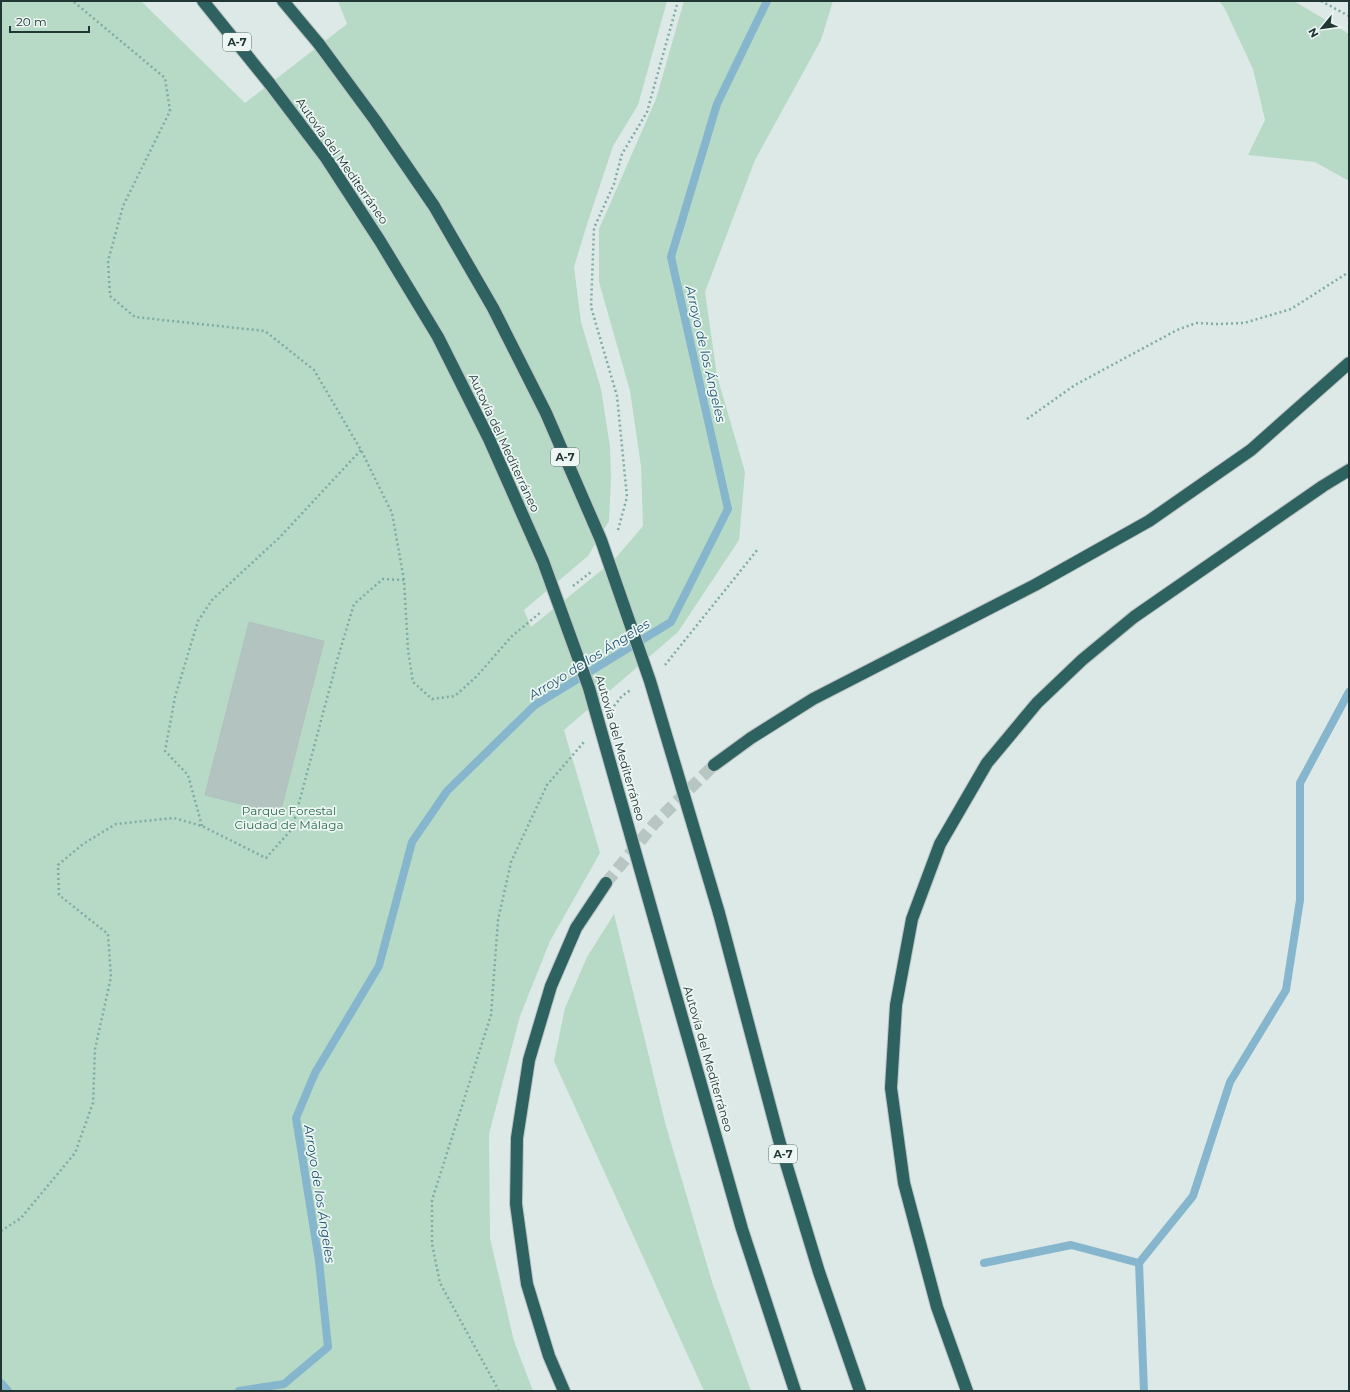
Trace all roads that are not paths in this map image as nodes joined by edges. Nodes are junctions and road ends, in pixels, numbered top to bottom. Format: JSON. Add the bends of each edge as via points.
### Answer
{"nodes":[{"id":1,"x":203,"y":1,"type":"edge"},
{"id":2,"x":283,"y":1,"type":"edge"},
{"id":3,"x":1349,"y":362,"type":"edge"},
{"id":4,"x":1349,"y":470,"type":"edge"},
{"id":5,"x":714,"y":765,"type":"tunnel mouth"},
{"id":6,"x":606,"y":883,"type":"tunnel mouth"},
{"id":7,"x":564,"y":1391,"type":"edge"},
{"id":8,"x":795,"y":1391,"type":"edge"},
{"id":9,"x":860,"y":1391,"type":"edge"},
{"id":10,"x":967,"y":1391,"type":"edge"}],
"edges":[{"from":1,"to":8,"type":"highway","name":"Autovía del Mediterráneo","number":"A-7","bridge":true,"via":[[326,158],[380,241],[438,337],[489,439],[543,561],[589,688],[742,1229]]},
{"from":2,"to":9,"type":"highway","number":"A-7","bridge":true,"via":[[319,44],[375,120],[434,206],[493,308],[546,413],[601,540],[643,658],[719,913],[779,1140],[819,1272]]},
{"from":3,"to":5,"type":"highway","via":[[1251,450],[1149,521],[1035,585],[813,699]]},
{"from":4,"to":10,"type":"highway","via":[[1134,617],[1082,660],[1037,703],[987,763],[940,844],[912,919],[896,1005],[891,1088],[904,1183],[937,1307]]},
{"from":6,"to":7,"type":"highway","via":[[576,928],[551,986],[529,1060],[517,1138],[516,1204],[527,1284],[549,1356]]}]}
